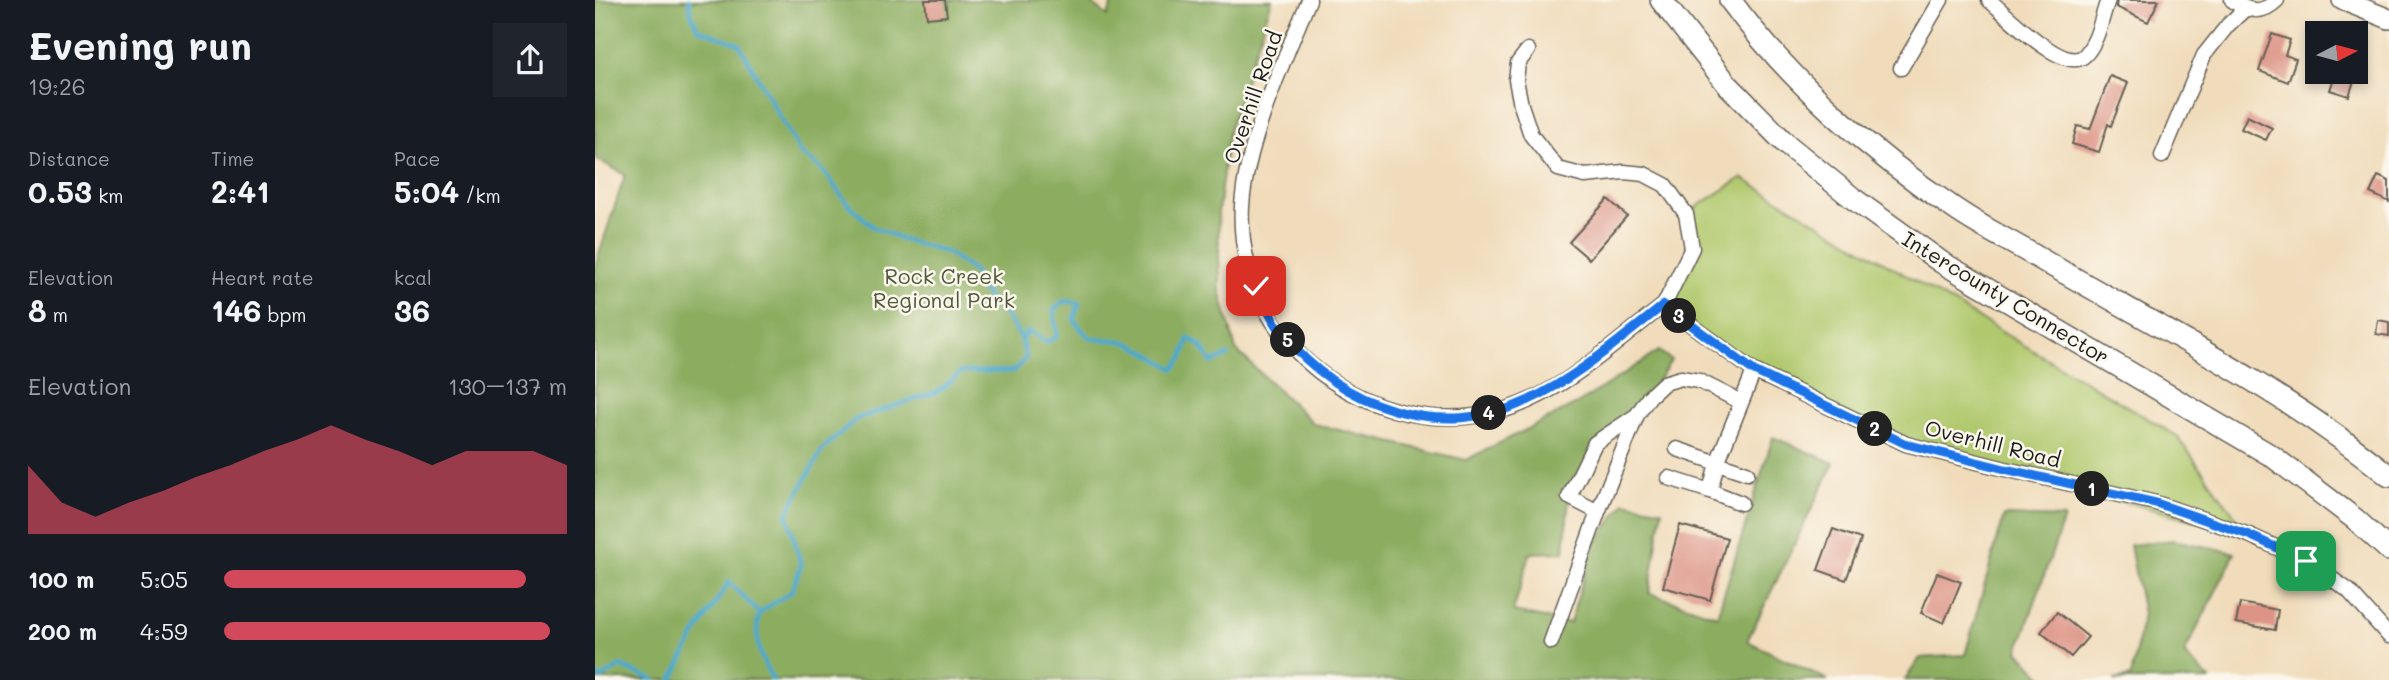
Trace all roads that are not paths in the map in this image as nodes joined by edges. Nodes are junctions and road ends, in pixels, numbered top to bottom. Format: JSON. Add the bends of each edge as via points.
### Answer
{"nodes":[{"id":1,"x":1309,"y":0,"type":"edge"},
{"id":2,"x":1661,"y":0,"type":"edge"},
{"id":3,"x":1730,"y":0,"type":"edge"},
{"id":4,"x":1941,"y":0,"type":"edge"},
{"id":5,"x":1989,"y":0,"type":"edge"},
{"id":6,"x":2108,"y":0,"type":"edge"},
{"id":7,"x":2232,"y":0,"type":"edge"},
{"id":8,"x":2277,"y":0,"type":"edge"},
{"id":9,"x":2342,"y":0,"type":"edge"},
{"id":10,"x":2246,"y":8,"type":"junction"},
{"id":11,"x":2389,"y":19,"type":"edge"},
{"id":12,"x":1528,"y":50,"type":"dead end"},
{"id":13,"x":1901,"y":68,"type":"dead end"},
{"id":14,"x":2162,"y":156,"type":"dead end"},
{"id":15,"x":1664,"y":305,"type":"junction"},
{"id":16,"x":1754,"y":371,"type":"junction"},
{"id":17,"x":1741,"y":402,"type":"junction"},
{"id":18,"x":1637,"y":415,"type":"junction"},
{"id":19,"x":1677,"y":449,"type":"dead end"},
{"id":20,"x":1717,"y":463,"type":"junction"},
{"id":21,"x":1747,"y":473,"type":"dead end"},
{"id":22,"x":2389,"y":476,"type":"edge"},
{"id":23,"x":1669,"y":478,"type":"dead end"},
{"id":24,"x":1710,"y":491,"type":"junction"},
{"id":25,"x":1741,"y":503,"type":"dead end"},
{"id":26,"x":1598,"y":512,"type":"junction"},
{"id":27,"x":2389,"y":550,"type":"edge"},
{"id":28,"x":2389,"y":636,"type":"edge"},
{"id":29,"x":1551,"y":642,"type":"dead end"}],
"edges":[{"from":1,"to":15,"type":"street","name":"Overhill Road","via":[[1256,137],[1242,209],[1247,261],[1256,286],[1280,331],[1313,368],[1351,394],[1400,412],[1470,418],[1514,406],[1558,385]]},
{"from":2,"to":27,"type":"highway","name":"Intercounty Connector","via":[[1728,85],[1786,144],[1855,200],[1941,262],[2272,456]]},
{"from":3,"to":22,"type":"highway","via":[[1842,123],[1955,209],[2267,389]]},
{"from":4,"to":13,"type":"street"},
{"from":5,"to":6,"type":"street","via":[[2045,47],[2075,61],[2092,46]]},
{"from":7,"to":10,"type":"street"},
{"from":8,"to":10,"type":"street","via":[[2259,12]]},
{"from":9,"to":11,"type":"main road"},
{"from":10,"to":14,"type":"street","via":[[2204,55]]},
{"from":12,"to":15,"type":"street","via":[[1518,62],[1521,105],[1531,135],[1558,169],[1585,176],[1644,174],[1665,186],[1686,214],[1692,248]]},
{"from":15,"to":16,"type":"street","name":"Overhill Road"},
{"from":16,"to":17,"type":"street"},
{"from":16,"to":28,"type":"street","name":"Overhill Road","via":[[1906,444],[2156,503],[2249,535],[2306,561],[2348,590]]},
{"from":17,"to":18,"type":"street","via":[[1699,381],[1681,378],[1664,383]]},
{"from":17,"to":20,"type":"street"},
{"from":18,"to":26,"type":"street"},
{"from":18,"to":26,"type":"street","via":[[1595,443],[1569,497]]},
{"from":19,"to":20,"type":"street"},
{"from":20,"to":21,"type":"street"},
{"from":20,"to":24,"type":"street"},
{"from":23,"to":24,"type":"street"},
{"from":24,"to":25,"type":"street"},
{"from":26,"to":29,"type":"street"}]}
